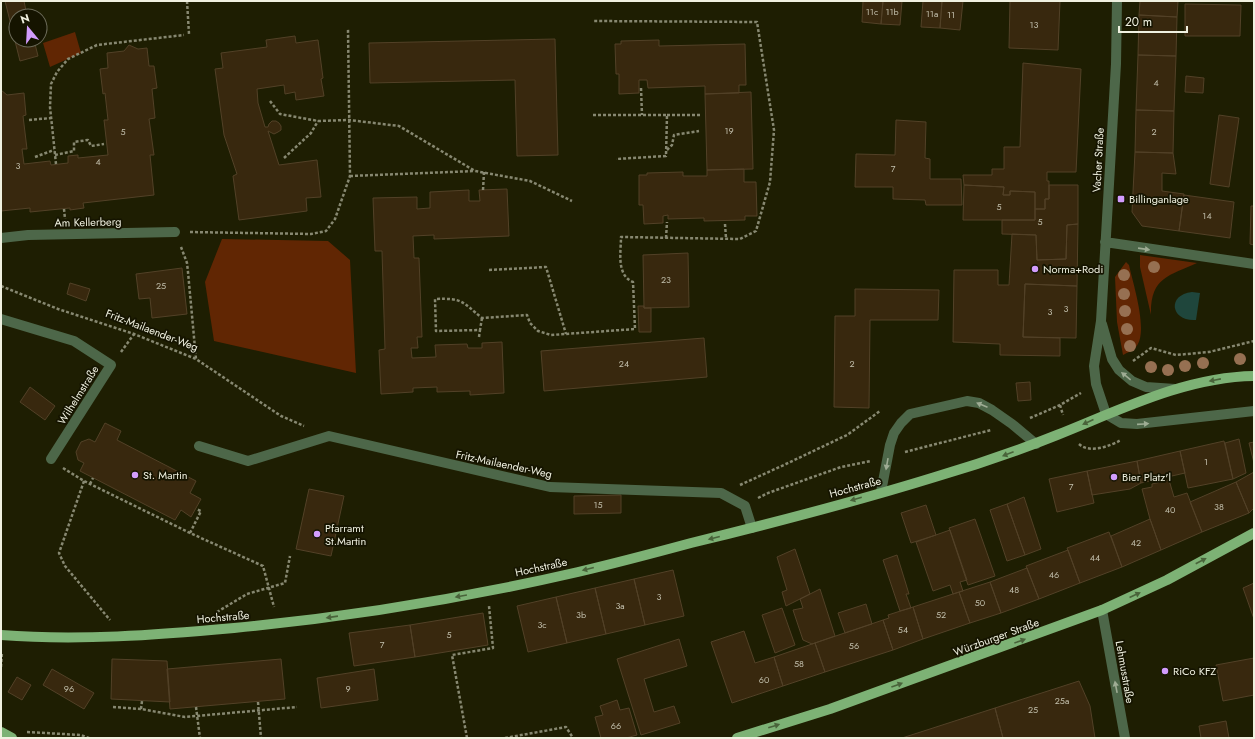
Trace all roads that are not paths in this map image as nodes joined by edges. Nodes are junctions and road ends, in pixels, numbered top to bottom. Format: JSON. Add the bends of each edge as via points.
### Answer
{"nodes":[{"id":1,"x":1117,"y":1,"type":"edge"},
{"id":2,"x":175,"y":232,"type":"road end"},
{"id":3,"x":1,"y":238,"type":"edge"},
{"id":4,"x":1105,"y":242,"type":"junction"},
{"id":5,"x":1254,"y":264,"type":"edge"},
{"id":6,"x":1,"y":319,"type":"edge"},
{"id":7,"x":1101,"y":321,"type":"junction"},
{"id":8,"x":1254,"y":376,"type":"edge"},
{"id":9,"x":1176,"y":389,"type":"junction"},
{"id":10,"x":1254,"y":411,"type":"edge"},
{"id":11,"x":1106,"y":414,"type":"junction"},
{"id":12,"x":1036,"y":444,"type":"junction"},
{"id":13,"x":199,"y":446,"type":"dead end"},
{"id":14,"x":52,"y":459,"type":"road end"},
{"id":15,"x":881,"y":492,"type":"junction"},
{"id":16,"x":752,"y":528,"type":"junction"},
{"id":17,"x":1254,"y":533,"type":"edge"},
{"id":18,"x":1102,"y":610,"type":"junction"},
{"id":19,"x":1,"y":635,"type":"edge"},
{"id":20,"x":1,"y":732,"type":"edge"},
{"id":21,"x":12,"y":738,"type":"edge"},
{"id":22,"x":737,"y":738,"type":"edge"},
{"id":23,"x":1125,"y":738,"type":"edge"}],
"edges":[{"from":1,"to":4,"type":"street","name":"Vacher Straße","via":[[1116,64]]},
{"from":2,"to":3,"type":"street","name":"Am Kellerberg","via":[[28,235]]},
{"from":4,"to":5,"type":"street","one_way":true},
{"from":4,"to":7,"type":"street","name":"Vacher Straße"},
{"from":6,"to":14,"type":"street","name":"Wilhelmstraße","via":[[74,341],[111,365]]},
{"from":9,"to":7,"type":"street","name":"Vacher Straße","one_way":true,"via":[[1146,387],[1132,381],[1119,370],[1112,359]]},
{"from":7,"to":11,"type":"street","name":"Vacher Straße","via":[[1094,366],[1096,384]]},
{"from":8,"to":9,"type":"main road","one_way":true,"via":[[1218,379]]},
{"from":9,"to":11,"type":"main road"},
{"from":11,"to":10,"type":"street","one_way":true,"via":[[1121,423],[1137,424]]},
{"from":11,"to":12,"type":"main road","name":"Hochstraße","one_way":true},
{"from":12,"to":15,"type":"main road","name":"Hochstraße","one_way":true,"via":[[991,461]]},
{"from":12,"to":15,"type":"street","one_way":true,"via":[[1012,424],[979,403],[967,401],[910,414],[894,433]]},
{"from":13,"to":16,"type":"street","name":"Fritz-Mailaender-Weg","via":[[248,461],[329,436],[550,487],[721,493],[745,506]]},
{"from":15,"to":16,"type":"main road","name":"Hochstraße","one_way":true},
{"from":16,"to":19,"type":"main road","name":"Hochstraße","one_way":true,"via":[[578,572],[385,609],[285,623],[184,632],[43,638]]},
{"from":18,"to":17,"type":"main road","name":"Würzburger Straße","one_way":true,"via":[[1167,580]]},
{"from":22,"to":18,"type":"main road","name":"Würzburger Straße","one_way":true,"via":[[830,709]]},
{"from":23,"to":18,"type":"street","name":"Lehmusstraße","one_way":true},
{"from":20,"to":21,"type":"main road"}]}
